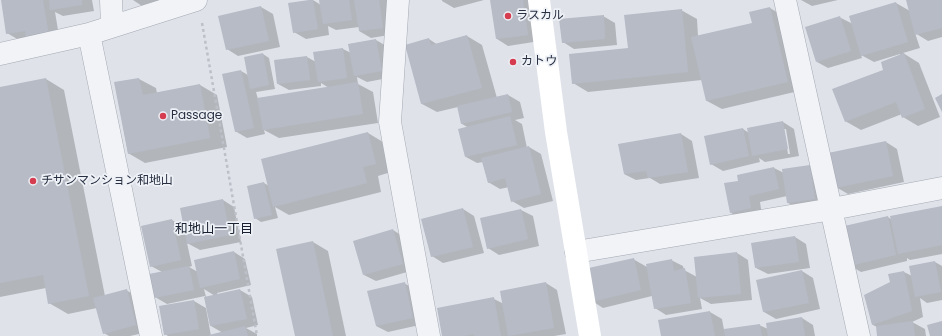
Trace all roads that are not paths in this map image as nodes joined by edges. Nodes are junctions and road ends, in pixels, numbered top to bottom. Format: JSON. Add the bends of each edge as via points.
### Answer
{"nodes":[{"id":1,"x":111,"y":0,"type":"edge"},
{"id":2,"x":398,"y":0,"type":"edge"},
{"id":3,"x":539,"y":0,"type":"edge"},
{"id":4,"x":785,"y":0,"type":"edge"},
{"id":5,"x":199,"y":8,"type":"edge"},
{"id":6,"x":112,"y":26,"type":"junction"},
{"id":7,"x":89,"y":34,"type":"junction"},
{"id":8,"x":0,"y":54,"type":"edge"},
{"id":9,"x":942,"y":188,"type":"edge"},
{"id":10,"x":832,"y":209,"type":"junction"},
{"id":11,"x":576,"y":252,"type":"junction"},
{"id":12,"x":151,"y":336,"type":"edge"},
{"id":13,"x":429,"y":336,"type":"edge"},
{"id":14,"x":590,"y":336,"type":"edge"},
{"id":15,"x":859,"y":336,"type":"edge"}],
"edges":[{"from":1,"to":6,"type":"street"},
{"from":2,"to":13,"type":"street","via":[[390,122]]},
{"from":3,"to":11,"type":"street","via":[[556,132]]},
{"from":4,"to":10,"type":"street"},
{"from":5,"to":6,"type":"street"},
{"from":6,"to":7,"type":"street"},
{"from":7,"to":8,"type":"street"},
{"from":7,"to":12,"type":"street"},
{"from":9,"to":10,"type":"street"},
{"from":10,"to":11,"type":"street"},
{"from":10,"to":15,"type":"street"},
{"from":11,"to":14,"type":"street"}]}
